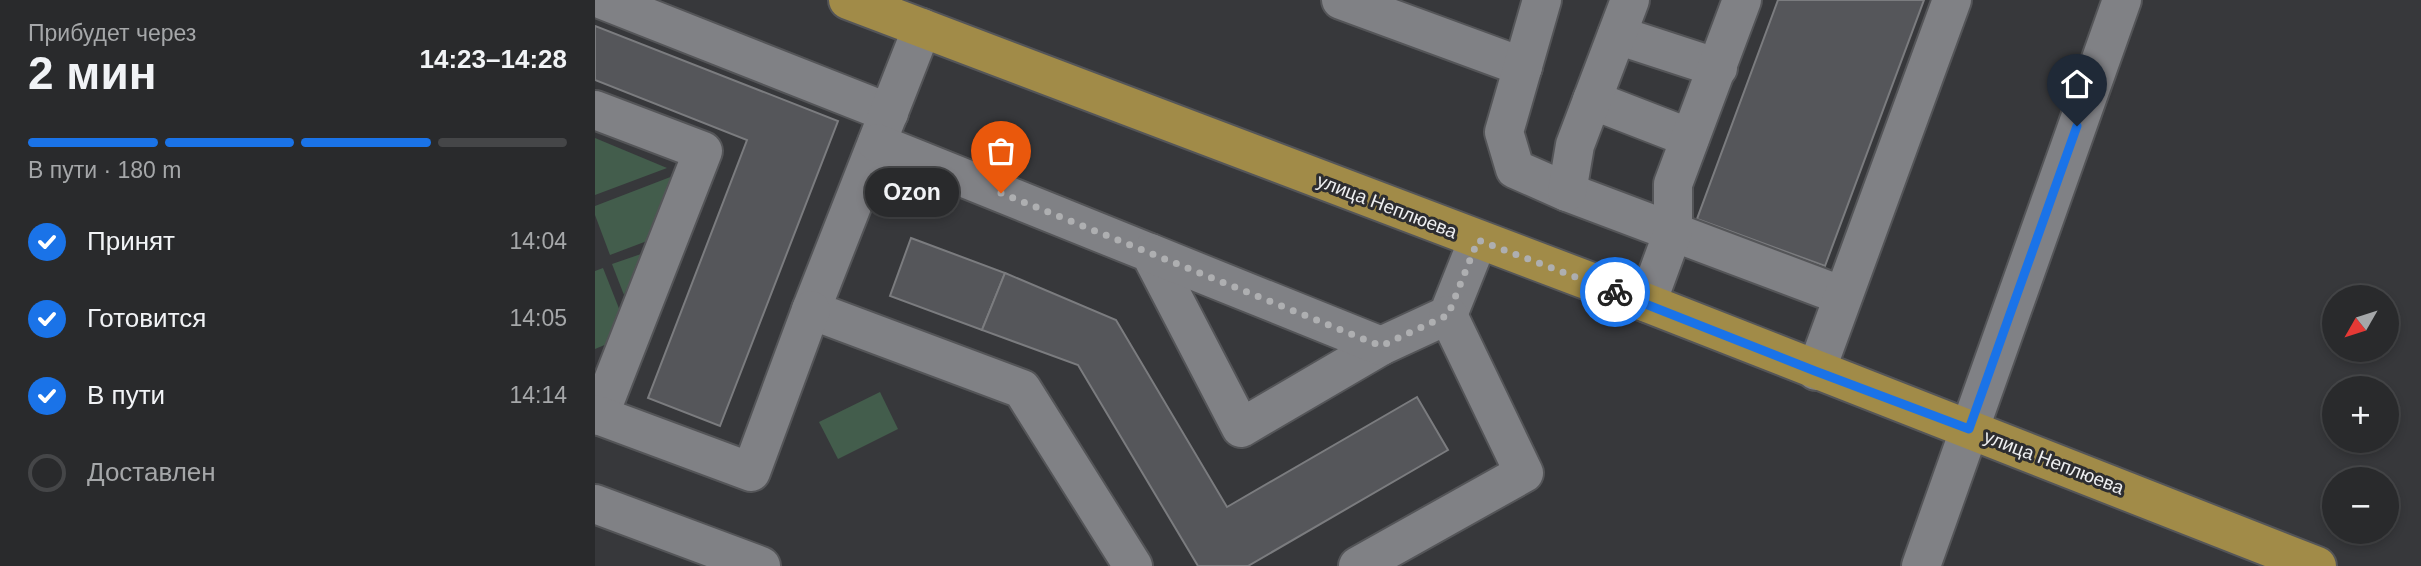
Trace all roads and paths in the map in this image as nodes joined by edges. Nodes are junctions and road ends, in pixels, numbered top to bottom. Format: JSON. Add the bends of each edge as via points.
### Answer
{"nodes":[{"id":1,"x":603,"y":0,"type":"edge"},
{"id":2,"x":1341,"y":0,"type":"edge"},
{"id":3,"x":1542,"y":0,"type":"edge"},
{"id":4,"x":1742,"y":0,"type":"edge"},
{"id":5,"x":1952,"y":0,"type":"edge"},
{"id":6,"x":2122,"y":0,"type":"edge"},
{"id":7,"x":872,"y":4,"type":"edge"},
{"id":8,"x":1624,"y":17,"type":"edge"},
{"id":9,"x":922,"y":28,"type":"junction"},
{"id":10,"x":1523,"y":67,"type":"junction"},
{"id":11,"x":1718,"y":68,"type":"junction"},
{"id":12,"x":1592,"y":100,"type":"junction"},
{"id":13,"x":595,"y":110,"type":"edge"},
{"id":14,"x":883,"y":128,"type":"junction"},
{"id":15,"x":1690,"y":138,"type":"junction"},
{"id":16,"x":1567,"y":192,"type":"junction"},
{"id":17,"x":1673,"y":232,"type":"junction"},
{"id":18,"x":1478,"y":240,"type":"junction"},
{"id":19,"x":1150,"y":253,"type":"junction"},
{"id":20,"x":1843,"y":296,"type":"junction"},
{"id":21,"x":1647,"y":303,"type":"junction"},
{"id":22,"x":811,"y":310,"type":"junction"},
{"id":23,"x":1448,"y":315,"type":"junction"},
{"id":24,"x":1381,"y":346,"type":"junction"},
{"id":25,"x":1815,"y":371,"type":"junction"},
{"id":26,"x":597,"y":415,"type":"edge"},
{"id":27,"x":1969,"y":429,"type":"junction"},
{"id":28,"x":595,"y":503,"type":"edge"},
{"id":29,"x":761,"y":566,"type":"edge"},
{"id":30,"x":1133,"y":566,"type":"edge"},
{"id":31,"x":1358,"y":566,"type":"edge"},
{"id":32,"x":1921,"y":566,"type":"edge"},
{"id":33,"x":2318,"y":566,"type":"edge"}],
"edges":[{"from":1,"to":14,"type":"street"},
{"from":2,"to":10,"type":"street"},
{"from":3,"to":10,"type":"street"},
{"from":4,"to":11,"type":"street"},
{"from":5,"to":20,"type":"street"},
{"from":6,"to":27,"type":"street"},
{"from":7,"to":9,"type":"main road","name":"улица Неплюева"},
{"from":8,"to":11,"type":"street"},
{"from":8,"to":12,"type":"street"},
{"from":9,"to":14,"type":"street"},
{"from":9,"to":18,"type":"main road","name":"улица Неплюева"},
{"from":10,"to":16,"type":"street","via":[[1504,132],[1515,169]]},
{"from":11,"to":15,"type":"street"},
{"from":12,"to":15,"type":"street"},
{"from":12,"to":16,"type":"street","via":[[1575,145]]},
{"from":13,"to":26,"type":"street","via":[[703,151]]},
{"from":14,"to":19,"type":"street"},
{"from":14,"to":22,"type":"street"},
{"from":15,"to":17,"type":"street","via":[[1673,184]]},
{"from":16,"to":17,"type":"street"},
{"from":17,"to":20,"type":"street"},
{"from":17,"to":21,"type":"street"},
{"from":18,"to":21,"type":"main road","name":"улица Неплюева"},
{"from":18,"to":23,"type":"street"},
{"from":19,"to":24,"type":"street"},
{"from":19,"to":24,"type":"street","via":[[1241,428]]},
{"from":20,"to":25,"type":"street"},
{"from":21,"to":25,"type":"main road","name":"улица Неплюева"},
{"from":22,"to":26,"type":"street","via":[[751,472]]},
{"from":22,"to":30,"type":"street","via":[[1022,389]]},
{"from":23,"to":24,"type":"street"},
{"from":23,"to":31,"type":"street","via":[[1524,473]]},
{"from":25,"to":27,"type":"main road","name":"улица Неплюева"},
{"from":27,"to":32,"type":"street"},
{"from":27,"to":33,"type":"main road","name":"улица Неплюева"},
{"from":28,"to":29,"type":"street"}]}
